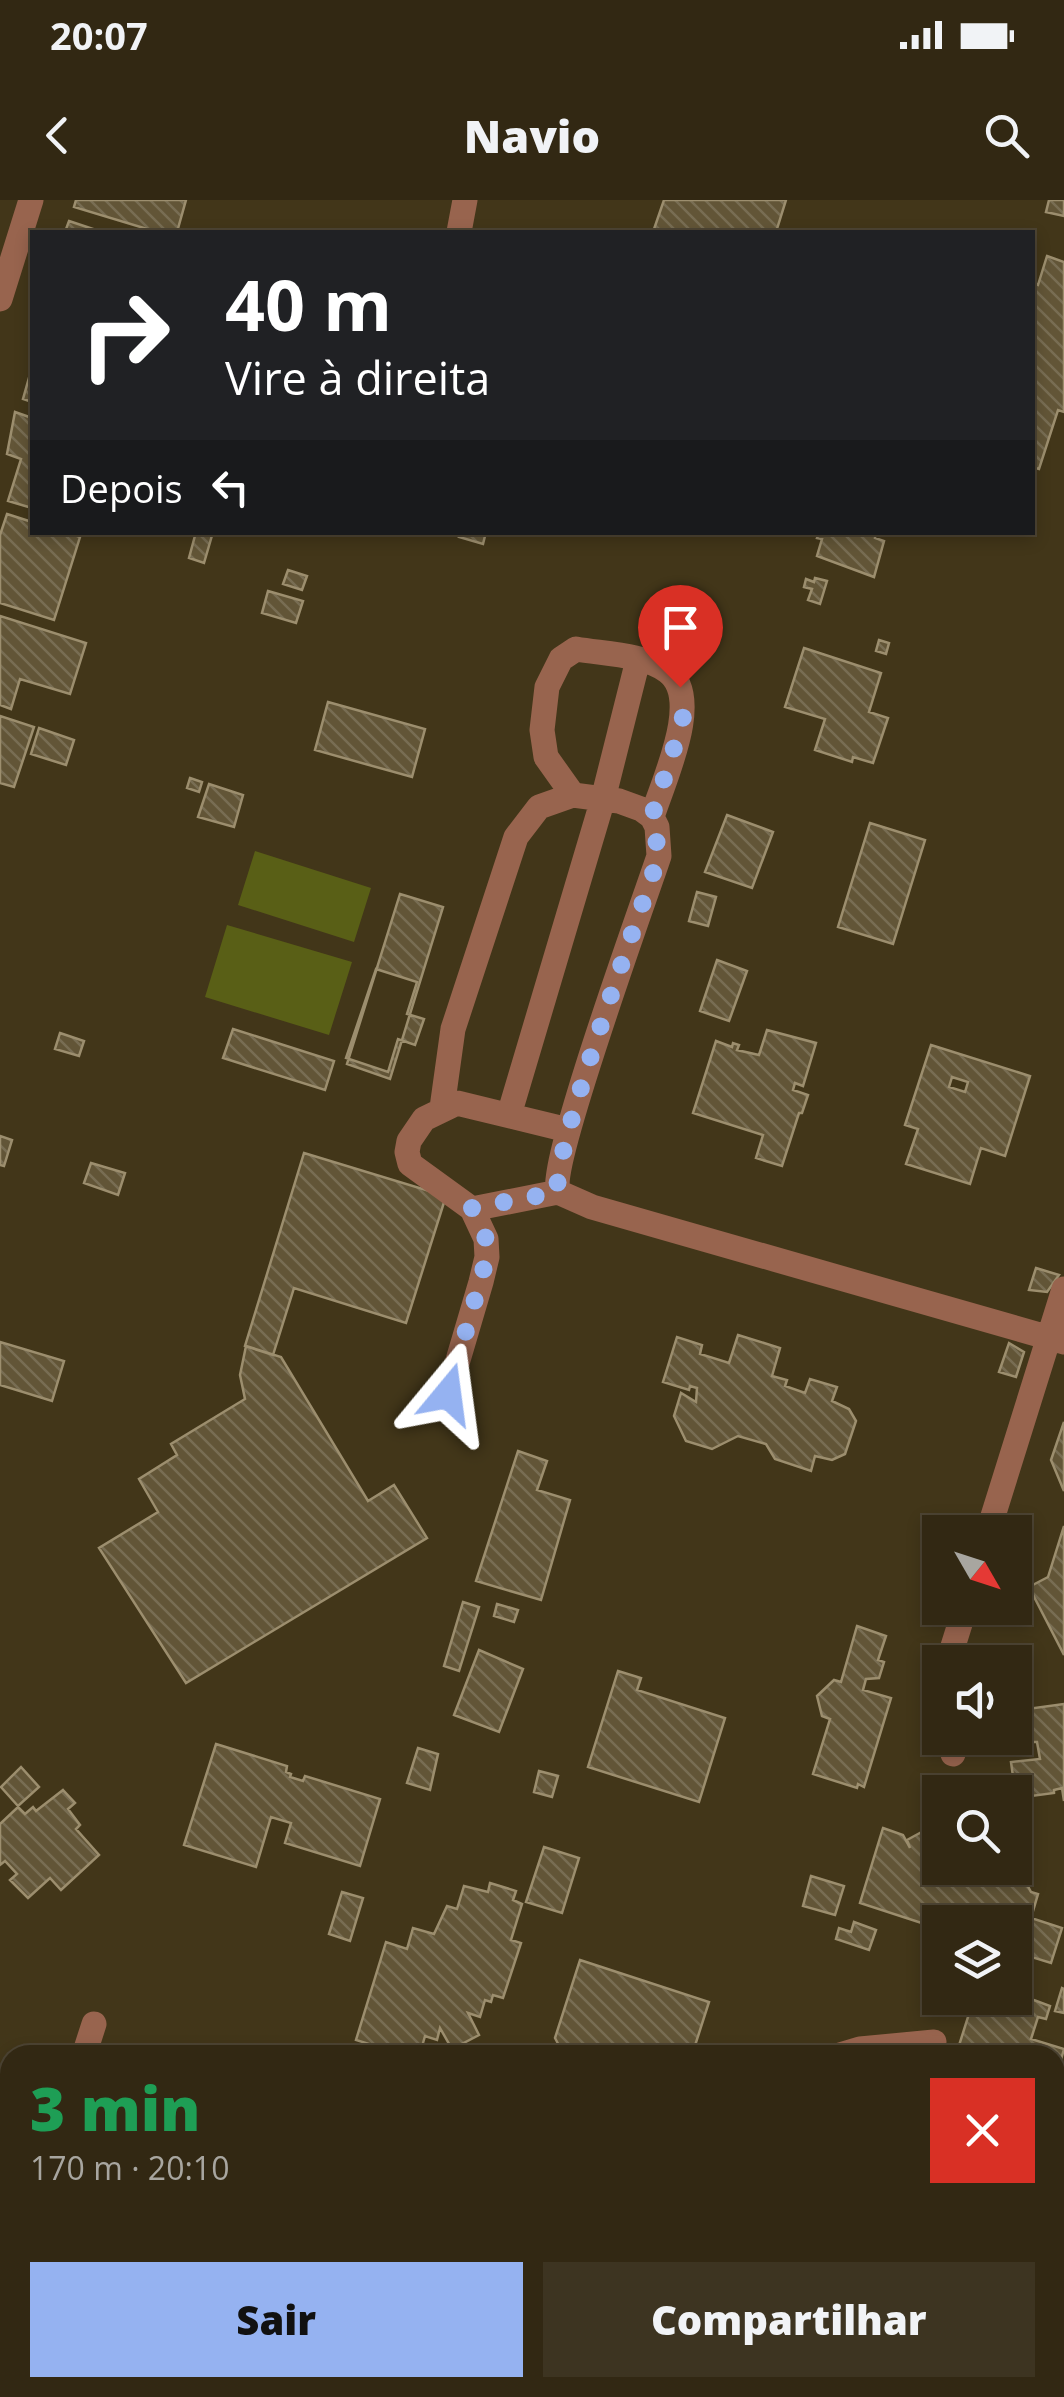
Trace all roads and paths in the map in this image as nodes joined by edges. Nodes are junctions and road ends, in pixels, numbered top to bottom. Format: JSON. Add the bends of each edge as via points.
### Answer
{"nodes":[{"id":1,"x":31,"y":200,"type":"edge"},
{"id":2,"x":465,"y":200,"type":"edge"},
{"id":3,"x":459,"y":230,"type":"edge"},
{"id":4,"x":0,"y":299,"type":"edge"},
{"id":5,"x":638,"y":660,"type":"junction"},
{"id":6,"x":573,"y":795,"type":"junction"},
{"id":7,"x":603,"y":798,"type":"junction"},
{"id":8,"x":652,"y":816,"type":"junction"},
{"id":9,"x":442,"y":1108,"type":"junction"},
{"id":10,"x":509,"y":1115,"type":"junction"},
{"id":11,"x":568,"y":1130,"type":"junction"},
{"id":12,"x":558,"y":1192,"type":"junction"},
{"id":13,"x":472,"y":1208,"type":"junction"},
{"id":14,"x":1064,"y":1289,"type":"edge"},
{"id":15,"x":1056,"y":1340,"type":"edge"},
{"id":16,"x":448,"y":1394,"type":"dead end"},
{"id":17,"x":994,"y":1515,"type":"edge"},
{"id":18,"x":94,"y":2024,"type":"dead end"},
{"id":19,"x":934,"y":2042,"type":"dead end"},
{"id":20,"x":87,"y":2045,"type":"edge"},
{"id":21,"x":906,"y":2045,"type":"edge"}],
"edges":[{"from":1,"to":4,"type":"street"},
{"from":2,"to":3,"type":"street"},
{"from":5,"to":6,"type":"street","via":[[576,648],[561,659],[547,687],[542,743]]},
{"from":5,"to":7,"type":"street"},
{"from":5,"to":8,"type":"street","via":[[668,672],[683,702]]},
{"from":6,"to":7,"type":"street"},
{"from":6,"to":9,"type":"street","via":[[539,807],[516,837],[453,1029]]},
{"from":7,"to":8,"type":"street"},
{"from":7,"to":10,"type":"street"},
{"from":8,"to":11,"type":"street","via":[[659,856]]},
{"from":9,"to":10,"type":"street","via":[[457,1102]]},
{"from":9,"to":13,"type":"street","via":[[415,1130],[410,1164]]},
{"from":10,"to":11,"type":"street"},
{"from":11,"to":12,"type":"street"},
{"from":12,"to":13,"type":"street"},
{"from":12,"to":15,"type":"street"},
{"from":13,"to":16,"type":"street","via":[[487,1257]]},
{"from":14,"to":15,"type":"street"},
{"from":15,"to":17,"type":"street"},
{"from":18,"to":20,"type":"street"},
{"from":19,"to":21,"type":"street"}]}
